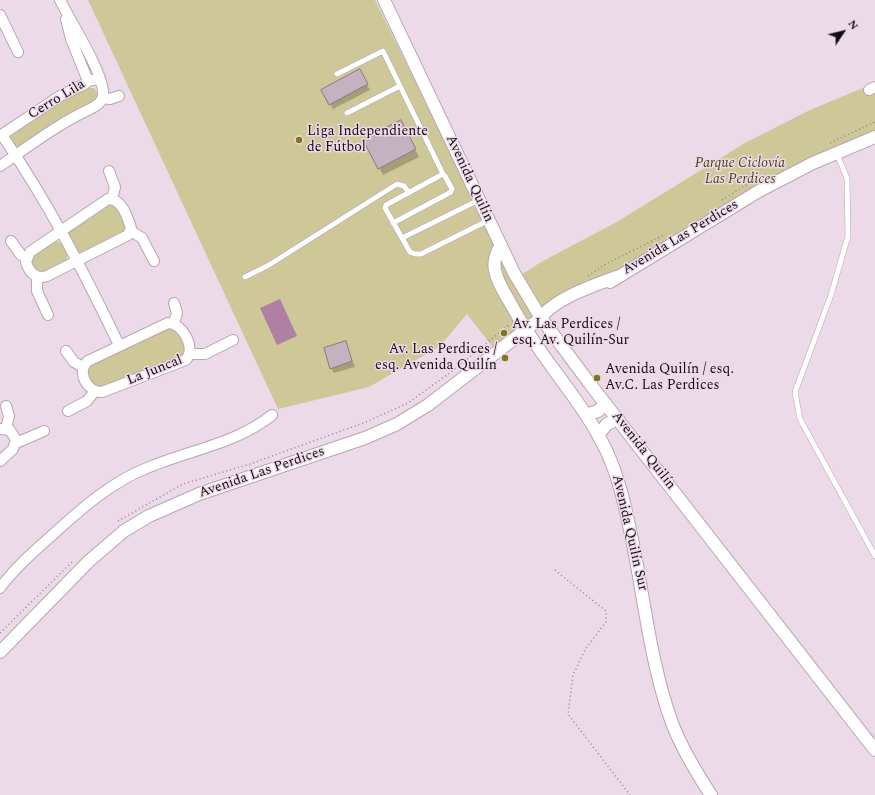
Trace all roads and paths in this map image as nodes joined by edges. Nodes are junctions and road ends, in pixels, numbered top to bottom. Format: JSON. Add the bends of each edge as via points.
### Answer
{"nodes":[{"id":1,"x":384,"y":0,"type":"edge"},
{"id":2,"x":62,"y":4,"type":"edge"},
{"id":3,"x":0,"y":15,"type":"edge"},
{"id":4,"x":79,"y":47,"type":"junction"},
{"id":5,"x":18,"y":52,"type":"dead end"},
{"id":6,"x":337,"y":74,"type":"dead end"},
{"id":7,"x":99,"y":79,"type":"junction"},
{"id":8,"x":88,"y":81,"type":"junction"},
{"id":9,"x":400,"y":86,"type":"junction"},
{"id":10,"x":119,"y":96,"type":"dead end"},
{"id":11,"x":103,"y":98,"type":"junction"},
{"id":12,"x":347,"y":113,"type":"dead end"},
{"id":13,"x":875,"y":122,"type":"edge"},
{"id":14,"x":1,"y":136,"type":"edge"},
{"id":15,"x":875,"y":137,"type":"edge"},
{"id":16,"x":832,"y":148,"type":"junction"},
{"id":17,"x":16,"y":155,"type":"junction"},
{"id":18,"x":0,"y":166,"type":"edge"},
{"id":19,"x":109,"y":171,"type":"dead end"},
{"id":20,"x":442,"y":174,"type":"junction"},
{"id":21,"x":755,"y":180,"type":"dead end"},
{"id":22,"x":409,"y":193,"type":"junction"},
{"id":23,"x":112,"y":199,"type":"junction"},
{"id":24,"x":479,"y":200,"type":"junction"},
{"id":25,"x":716,"y":204,"type":"dead end"},
{"id":26,"x":489,"y":220,"type":"junction"},
{"id":27,"x":393,"y":223,"type":"junction"},
{"id":28,"x":62,"y":229,"type":"junction"},
{"id":29,"x":131,"y":231,"type":"junction"},
{"id":30,"x":664,"y":236,"type":"dead end"},
{"id":31,"x":402,"y":238,"type":"junction"},
{"id":32,"x":11,"y":241,"type":"dead end"},
{"id":33,"x":501,"y":245,"type":"junction"},
{"id":34,"x":27,"y":258,"type":"junction"},
{"id":35,"x":78,"y":260,"type":"junction"},
{"id":36,"x":154,"y":261,"type":"dead end"},
{"id":37,"x":37,"y":277,"type":"junction"},
{"id":38,"x":245,"y":277,"type":"dead end"},
{"id":39,"x":585,"y":278,"type":"dead end"},
{"id":40,"x":174,"y":303,"type":"dead end"},
{"id":41,"x":48,"y":315,"type":"dead end"},
{"id":42,"x":517,"y":318,"type":"junction"},
{"id":43,"x":541,"y":318,"type":"junction"},
{"id":44,"x":174,"y":323,"type":"junction"},
{"id":45,"x":525,"y":331,"type":"junction"},
{"id":46,"x":233,"y":340,"type":"dead end"},
{"id":47,"x":119,"y":345,"type":"junction"},
{"id":48,"x":66,"y":351,"type":"dead end"},
{"id":49,"x":190,"y":354,"type":"junction"},
{"id":50,"x":83,"y":367,"type":"junction"},
{"id":51,"x":95,"y":391,"type":"junction"},
{"id":52,"x":606,"y":404,"type":"junction"},
{"id":53,"x":6,"y":406,"type":"dead end"},
{"id":54,"x":68,"y":411,"type":"dead end"},
{"id":55,"x":586,"y":415,"type":"junction"},
{"id":56,"x":272,"y":416,"type":"dead end"},
{"id":57,"x":618,"y":419,"type":"junction"},
{"id":58,"x":3,"y":429,"type":"edge"},
{"id":59,"x":44,"y":430,"type":"dead end"},
{"id":60,"x":598,"y":435,"type":"junction"},
{"id":61,"x":16,"y":443,"type":"junction"},
{"id":62,"x":0,"y":461,"type":"edge"},
{"id":63,"x":117,"y":522,"type":"dead end"},
{"id":64,"x":875,"y":556,"type":"edge"},
{"id":65,"x":76,"y":558,"type":"dead end"},
{"id":66,"x":555,"y":570,"type":"dead end"},
{"id":67,"x":0,"y":588,"type":"edge"},
{"id":68,"x":0,"y":633,"type":"edge"},
{"id":69,"x":0,"y":652,"type":"edge"},
{"id":70,"x":875,"y":750,"type":"edge"},
{"id":71,"x":630,"y":795,"type":"edge"},
{"id":72,"x":711,"y":795,"type":"edge"}],
"edges":[{"from":1,"to":24,"type":"street","name":"Avenida Quilín"},
{"from":2,"to":4,"type":"street"},
{"from":3,"to":5,"type":"street"},
{"from":4,"to":7,"type":"street"},
{"from":4,"to":8,"type":"street"},
{"from":6,"to":9,"type":"lane","via":[[383,51]]},
{"from":7,"to":8,"type":"street","name":"Cerro Lila"},
{"from":7,"to":11,"type":"street","name":"Cerro Lila"},
{"from":8,"to":14,"type":"street","name":"Cerro Lila","via":[[47,104]]},
{"from":9,"to":12,"type":"lane"},
{"from":9,"to":20,"type":"lane"},
{"from":10,"to":11,"type":"street","name":"Cerro Lila"},
{"from":11,"to":17,"type":"street","name":"Cerro Lila","via":[[97,105],[66,121]]},
{"from":13,"to":16,"type":"path"},
{"from":14,"to":17,"type":"street"},
{"from":15,"to":16,"type":"street","name":"Avenida Las Perdices"},
{"from":16,"to":43,"type":"street","name":"Avenida Las Perdices","via":[[616,277],[592,286],[548,309]]},
{"from":16,"to":64,"type":"lane","via":[[847,178],[848,236],[831,294],[795,392],[800,419]]},
{"from":17,"to":18,"type":"street","name":"Cerro Lila"},
{"from":17,"to":28,"type":"street"},
{"from":19,"to":23,"type":"street","via":[[115,187]]},
{"from":20,"to":22,"type":"lane"},
{"from":20,"to":27,"type":"lane","via":[[446,176],[451,192]]},
{"from":21,"to":25,"type":"path"},
{"from":22,"to":27,"type":"lane","via":[[386,205],[385,208]]},
{"from":22,"to":38,"type":"lane","via":[[404,186],[397,184],[269,265]]},
{"from":23,"to":28,"type":"street","via":[[103,201]]},
{"from":23,"to":29,"type":"street","via":[[120,203]]},
{"from":24,"to":26,"type":"street","name":"Avenida Quilín"},
{"from":24,"to":31,"type":"lane"},
{"from":26,"to":31,"type":"lane","via":[[421,254],[410,252]]},
{"from":26,"to":33,"type":"street","name":"Avenida Quilín"},
{"from":27,"to":31,"type":"lane"},
{"from":28,"to":34,"type":"street","via":[[32,250]]},
{"from":28,"to":35,"type":"street"},
{"from":29,"to":35,"type":"street","via":[[126,237]]},
{"from":29,"to":36,"type":"street","via":[[142,238]]},
{"from":30,"to":39,"type":"path","via":[[604,265]]},
{"from":32,"to":34,"type":"street"},
{"from":33,"to":42,"type":"street","name":"Avenida Quilín Sur","via":[[496,253],[495,271]]},
{"from":33,"to":43,"type":"street","name":"Avenida Quilín","via":[[514,273]]},
{"from":34,"to":37,"type":"street","via":[[27,266]]},
{"from":35,"to":37,"type":"street","via":[[47,276]]},
{"from":35,"to":47,"type":"street"},
{"from":37,"to":41,"type":"street","via":[[37,291]]},
{"from":40,"to":44,"type":"street","via":[[177,313]]},
{"from":42,"to":45,"type":"street","name":"Avenida Quilín Sur"},
{"from":42,"to":63,"type":"path","via":[[408,403],[366,422],[250,464],[183,484]]},
{"from":43,"to":45,"type":"street","name":"Avenida Las Perdices"},
{"from":43,"to":52,"type":"street","name":"Avenida Quilín"},
{"from":44,"to":47,"type":"street","via":[[164,324]]},
{"from":44,"to":49,"type":"street","name":"La Juncal","via":[[183,331]]},
{"from":45,"to":55,"type":"street","name":"Avenida Quilín Sur"},
{"from":45,"to":69,"type":"street","name":"Avenida Las Perdices","via":[[428,405],[397,424],[365,438],[200,494],[149,516],[124,531],[89,560]]},
{"from":46,"to":49,"type":"street","via":[[205,354]]},
{"from":47,"to":50,"type":"street","via":[[88,361]]},
{"from":48,"to":50,"type":"street","via":[[74,362]]},
{"from":49,"to":51,"type":"street","name":"La Juncal","via":[[180,363],[102,392]]},
{"from":50,"to":51,"type":"street","via":[[86,382]]},
{"from":51,"to":54,"type":"street","via":[[88,401]]},
{"from":52,"to":55,"type":"street","via":[[598,411]]},
{"from":52,"to":57,"type":"street","name":"Avenida Quilín"},
{"from":53,"to":58,"type":"street","via":[[9,416]]},
{"from":55,"to":60,"type":"street","name":"Avenida Quilín Sur"},
{"from":56,"to":67,"type":"street","via":[[238,436],[147,468],[109,487],[26,559]]},
{"from":57,"to":60,"type":"street","via":[[607,424]]},
{"from":57,"to":70,"type":"street","name":"Avenida Quilín"},
{"from":58,"to":61,"type":"street","via":[[14,434]]},
{"from":59,"to":61,"type":"street"},
{"from":60,"to":72,"type":"street","name":"Avenida Quilín Sur","via":[[622,492],[657,670],[667,708],[687,756]]},
{"from":61,"to":62,"type":"street"},
{"from":65,"to":68,"type":"path"},
{"from":66,"to":71,"type":"path","via":[[606,611],[606,622],[586,648],[573,675],[568,714]]}]}
